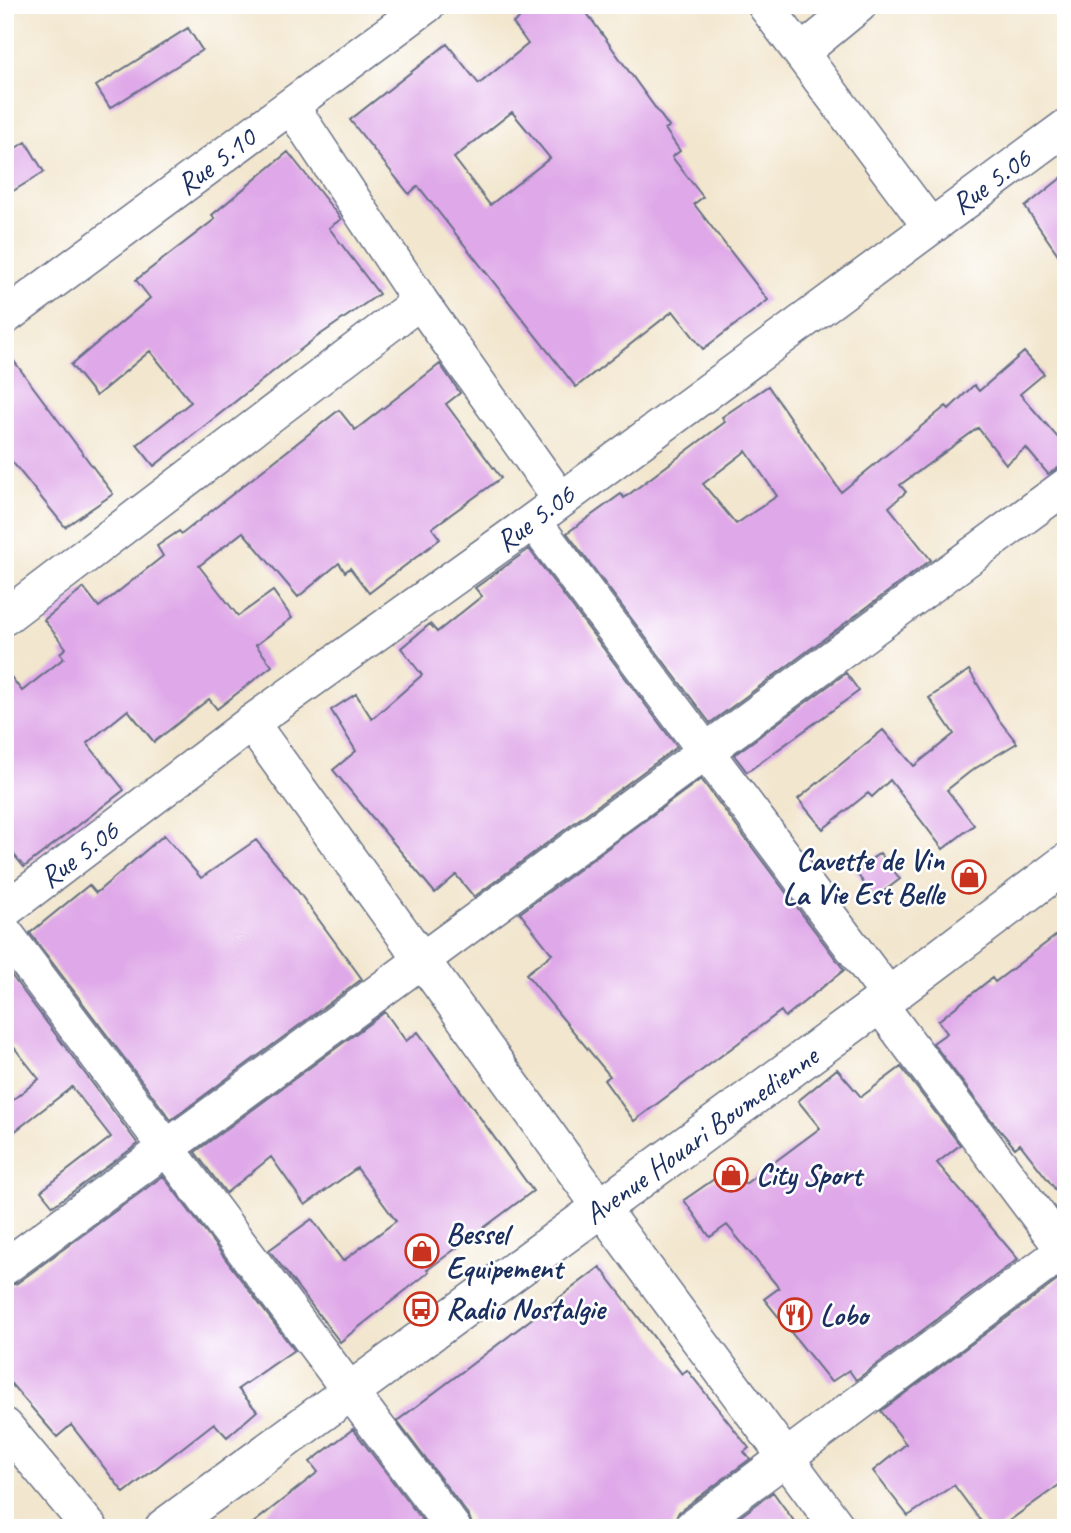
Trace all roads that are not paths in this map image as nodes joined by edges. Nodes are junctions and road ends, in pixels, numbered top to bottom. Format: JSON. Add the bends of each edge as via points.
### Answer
{"nodes":[{"id":1,"x":427,"y":5,"type":"edge"},
{"id":2,"x":765,"y":5,"type":"edge"},
{"id":3,"x":859,"y":5,"type":"edge"},
{"id":4,"x":802,"y":52,"type":"junction"},
{"id":5,"x":290,"y":106,"type":"junction"},
{"id":6,"x":1066,"y":127,"type":"edge"},
{"id":7,"x":930,"y":226,"type":"junction"},
{"id":8,"x":420,"y":301,"type":"junction"},
{"id":9,"x":5,"y":317,"type":"edge"},
{"id":10,"x":1066,"y":486,"type":"edge"},
{"id":11,"x":560,"y":499,"type":"junction"},
{"id":12,"x":533,"y":521,"type":"junction"},
{"id":13,"x":5,"y":617,"type":"edge"},
{"id":14,"x":251,"y":723,"type":"junction"},
{"id":15,"x":705,"y":750,"type":"junction"},
{"id":16,"x":1066,"y":863,"type":"edge"},
{"id":17,"x":5,"y":910,"type":"edge"},
{"id":18,"x":5,"y":933,"type":"edge"},
{"id":19,"x":424,"y":960,"type":"junction"},
{"id":20,"x":884,"y":1000,"type":"junction"},
{"id":21,"x":168,"y":1148,"type":"junction"},
{"id":22,"x":601,"y":1208,"type":"junction"},
{"id":23,"x":1065,"y":1251,"type":"edge"},
{"id":24,"x":5,"y":1267,"type":"edge"},
{"id":25,"x":351,"y":1392,"type":"junction"},
{"id":26,"x":5,"y":1426,"type":"edge"},
{"id":27,"x":787,"y":1459,"type":"junction"},
{"id":28,"x":90,"y":1528,"type":"edge"},
{"id":29,"x":164,"y":1528,"type":"edge"},
{"id":30,"x":453,"y":1528,"type":"edge"},
{"id":31,"x":691,"y":1528,"type":"edge"},
{"id":32,"x":838,"y":1528,"type":"edge"}],
"edges":[{"from":1,"to":5,"type":"street","name":"Rue 5.10"},
{"from":2,"to":4,"type":"street"},
{"from":3,"to":4,"type":"street"},
{"from":4,"to":7,"type":"street"},
{"from":5,"to":8,"type":"street"},
{"from":5,"to":9,"type":"street","name":"Rue 5.10"},
{"from":6,"to":7,"type":"street","name":"Rue 5.06"},
{"from":7,"to":11,"type":"street","name":"Rue 5.06"},
{"from":8,"to":11,"type":"street"},
{"from":8,"to":13,"type":"street"},
{"from":10,"to":15,"type":"street"},
{"from":11,"to":12,"type":"street","name":"Rue 5.06"},
{"from":12,"to":14,"type":"street","name":"Rue 5.06"},
{"from":12,"to":15,"type":"street"},
{"from":14,"to":17,"type":"street","name":"Rue 5.06"},
{"from":14,"to":19,"type":"street"},
{"from":15,"to":19,"type":"street"},
{"from":15,"to":20,"type":"street"},
{"from":16,"to":20,"type":"main road","name":"Avenue Houari Boumedienne"},
{"from":18,"to":21,"type":"street"},
{"from":19,"to":21,"type":"street"},
{"from":19,"to":22,"type":"street"},
{"from":20,"to":22,"type":"main road","name":"Avenue Houari Boumedienne"},
{"from":20,"to":23,"type":"street"},
{"from":21,"to":24,"type":"street"},
{"from":21,"to":25,"type":"street"},
{"from":22,"to":25,"type":"main road","name":"Avenue Houari Boumedienne"},
{"from":22,"to":27,"type":"street"},
{"from":23,"to":27,"type":"street"},
{"from":25,"to":29,"type":"main road","name":"Avenue Houari Boumedienne"},
{"from":25,"to":30,"type":"street"},
{"from":26,"to":28,"type":"street"},
{"from":27,"to":31,"type":"street"},
{"from":27,"to":32,"type":"street"}]}
